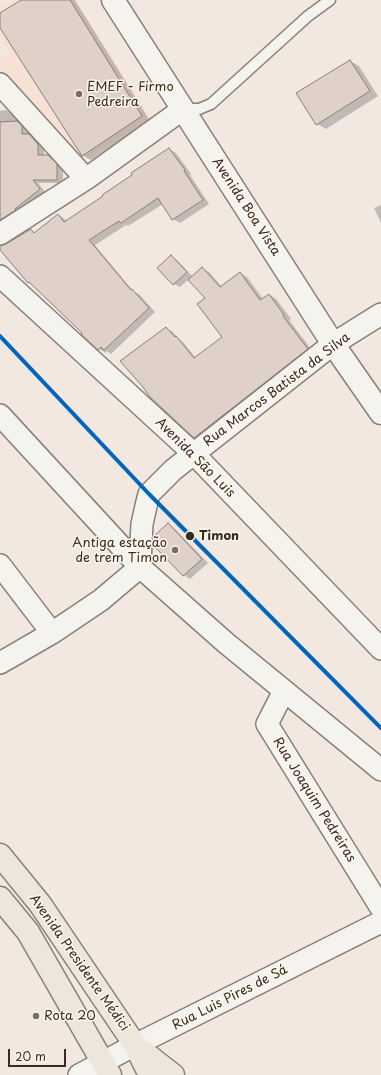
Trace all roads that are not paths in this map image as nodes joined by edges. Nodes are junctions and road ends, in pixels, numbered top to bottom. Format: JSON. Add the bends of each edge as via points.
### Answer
{"nodes":[{"id":1,"x":113,"y":0,"type":"edge"},
{"id":2,"x":330,"y":0,"type":"edge"},
{"id":3,"x":0,"y":84,"type":"edge"},
{"id":4,"x":183,"y":109,"type":"junction"},
{"id":5,"x":86,"y":179,"type":"junction"},
{"id":6,"x":0,"y":234,"type":"edge"},
{"id":7,"x":0,"y":276,"type":"edge"},
{"id":8,"x":381,"y":314,"type":"edge"},
{"id":9,"x":333,"y":344,"type":"junction"},
{"id":10,"x":381,"y":413,"type":"edge"},
{"id":11,"x":0,"y":415,"type":"edge"},
{"id":12,"x":194,"y":454,"type":"junction"},
{"id":13,"x":0,"y":566,"type":"edge"},
{"id":14,"x":140,"y":567,"type":"junction"},
{"id":15,"x":52,"y":633,"type":"junction"},
{"id":16,"x":381,"y":650,"type":"edge"},
{"id":17,"x":0,"y":663,"type":"edge"},
{"id":18,"x":284,"y":690,"type":"junction"},
{"id":19,"x":381,"y":770,"type":"edge"},
{"id":20,"x":0,"y":855,"type":"edge"},
{"id":21,"x":0,"y":898,"type":"edge"},
{"id":22,"x":381,"y":908,"type":"edge"},
{"id":23,"x":381,"y":922,"type":"edge"},
{"id":24,"x":136,"y":1045,"type":"junction"},
{"id":25,"x":107,"y":1069,"type":"edge"},
{"id":26,"x":79,"y":1075,"type":"edge"},
{"id":27,"x":150,"y":1075,"type":"edge"},
{"id":28,"x":174,"y":1075,"type":"edge"}],
"edges":[{"from":1,"to":4,"type":"street","name":"Avenida Boa Vista"},
{"from":2,"to":4,"type":"lane","via":[[308,16],[211,104],[199,109]]},
{"from":3,"to":5,"type":"street"},
{"from":4,"to":5,"type":"street"},
{"from":4,"to":9,"type":"street","name":"Avenida Boa Vista"},
{"from":5,"to":6,"type":"street"},
{"from":7,"to":12,"type":"street","name":"Avenida São Luis"},
{"from":8,"to":9,"type":"street","name":"Rua Marcos Batista da Silva"},
{"from":9,"to":10,"type":"street","name":"Avenida Boa Vista"},
{"from":9,"to":12,"type":"street","name":"Rua Marcos Batista da Silva"},
{"from":11,"to":14,"type":"street"},
{"from":12,"to":14,"type":"street","name":"Rua Marcos Batista da Silva","via":[[149,494],[142,524]]},
{"from":12,"to":16,"type":"street","name":"Avenida São Luis"},
{"from":13,"to":15,"type":"street"},
{"from":14,"to":15,"type":"street","via":[[100,600]]},
{"from":14,"to":18,"type":"street"},
{"from":15,"to":17,"type":"street"},
{"from":18,"to":19,"type":"street"},
{"from":18,"to":22,"type":"street","name":"Rua Joaquim Pedreiras","via":[[267,724]]},
{"from":20,"to":24,"type":"main road","name":"Avenida Presidente Médici","via":[[40,904]]},
{"from":21,"to":25,"type":"main road","name":"Avenida Presidente Médici","via":[[28,932]]},
{"from":23,"to":24,"type":"street","name":"Rua Luis Pires de Sá"},
{"from":24,"to":25,"type":"street","name":"Rua Luis Pires de Sá"},
{"from":24,"to":27,"type":"main road","name":"Avenida Presidente Médici"},
{"from":24,"to":28,"type":"main road"},
{"from":25,"to":26,"type":"street","name":"Rua Luis Pires de Sá"}]}
